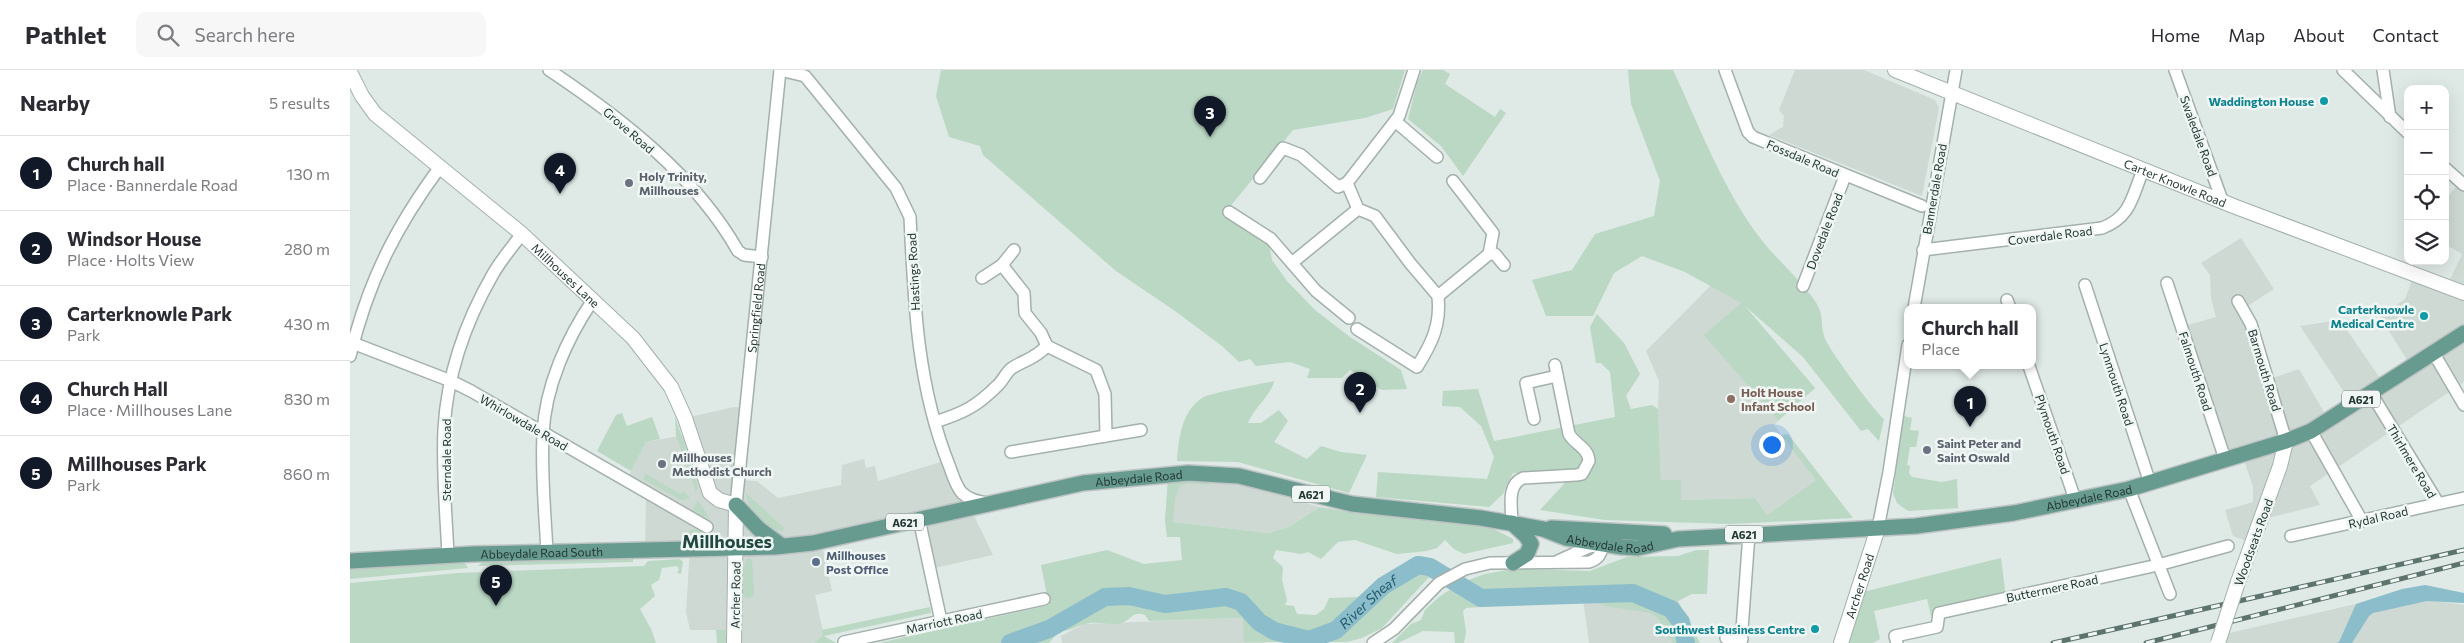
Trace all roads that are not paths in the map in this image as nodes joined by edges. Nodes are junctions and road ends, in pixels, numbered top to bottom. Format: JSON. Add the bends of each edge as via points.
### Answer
{"nodes":[{"id":1,"x":549,"y":70,"type":"edge"},
{"id":2,"x":780,"y":70,"type":"edge"},
{"id":3,"x":1414,"y":70,"type":"edge"},
{"id":4,"x":1725,"y":70,"type":"edge"},
{"id":5,"x":1895,"y":70,"type":"edge"},
{"id":6,"x":1956,"y":70,"type":"edge"},
{"id":7,"x":2175,"y":70,"type":"edge"},
{"id":8,"x":2343,"y":70,"type":"edge"},
{"id":9,"x":2383,"y":70,"type":"edge"},
{"id":10,"x":350,"y":72,"type":"edge"},
{"id":11,"x":1952,"y":93,"type":"junction"},
{"id":12,"x":2390,"y":117,"type":"junction"},
{"id":13,"x":1395,"y":121,"type":"junction"},
{"id":14,"x":2405,"y":130,"type":"edge"},
{"id":15,"x":1437,"y":156,"type":"dead end"},
{"id":16,"x":440,"y":167,"type":"junction"},
{"id":17,"x":2143,"y":170,"type":"junction"},
{"id":18,"x":2449,"y":172,"type":"edge"},
{"id":19,"x":1845,"y":176,"type":"junction"},
{"id":20,"x":1260,"y":178,"type":"dead end"},
{"id":21,"x":1453,"y":181,"type":"dead end"},
{"id":22,"x":1347,"y":183,"type":"junction"},
{"id":23,"x":2464,"y":185,"type":"edge"},
{"id":24,"x":2223,"y":202,"type":"junction"},
{"id":25,"x":1922,"y":206,"type":"dead end"},
{"id":26,"x":1358,"y":209,"type":"junction"},
{"id":27,"x":1229,"y":212,"type":"dead end"},
{"id":28,"x":522,"y":234,"type":"junction"},
{"id":29,"x":1014,"y":250,"type":"dead end"},
{"id":30,"x":1923,"y":250,"type":"junction"},
{"id":31,"x":1489,"y":254,"type":"junction"},
{"id":32,"x":762,"y":257,"type":"junction"},
{"id":33,"x":1293,"y":262,"type":"junction"},
{"id":34,"x":1504,"y":264,"type":"dead end"},
{"id":35,"x":1002,"y":265,"type":"junction"},
{"id":36,"x":982,"y":278,"type":"dead end"},
{"id":37,"x":2167,"y":283,"type":"dead end"},
{"id":38,"x":2085,"y":285,"type":"dead end"},
{"id":39,"x":1803,"y":286,"type":"dead end"},
{"id":40,"x":2462,"y":294,"type":"edge"},
{"id":41,"x":1438,"y":296,"type":"junction"},
{"id":42,"x":593,"y":300,"type":"junction"},
{"id":43,"x":2238,"y":301,"type":"dead end"},
{"id":44,"x":1915,"y":304,"type":"edge"},
{"id":45,"x":1349,"y":318,"type":"dead end"},
{"id":46,"x":1357,"y":329,"type":"dead end"},
{"id":47,"x":2464,"y":333,"type":"edge"},
{"id":48,"x":352,"y":343,"type":"edge"},
{"id":49,"x":1047,"y":346,"type":"junction"},
{"id":50,"x":2433,"y":352,"type":"junction"},
{"id":51,"x":350,"y":356,"type":"edge"},
{"id":52,"x":1904,"y":369,"type":"edge"},
{"id":53,"x":2030,"y":369,"type":"edge"},
{"id":54,"x":451,"y":381,"type":"junction"},
{"id":55,"x":2371,"y":392,"type":"junction"},
{"id":56,"x":2464,"y":404,"type":"edge"},
{"id":57,"x":1534,"y":420,"type":"dead end"},
{"id":58,"x":935,"y":422,"type":"junction"},
{"id":59,"x":1141,"y":430,"type":"dead end"},
{"id":60,"x":2311,"y":431,"type":"junction"},
{"id":61,"x":542,"y":433,"type":"junction"},
{"id":62,"x":1106,"y":436,"type":"junction"},
{"id":63,"x":2286,"y":441,"type":"junction"},
{"id":64,"x":1011,"y":452,"type":"dead end"},
{"id":65,"x":2225,"y":459,"type":"junction"},
{"id":66,"x":2150,"y":482,"type":"junction"},
{"id":67,"x":2129,"y":489,"type":"junction"},
{"id":68,"x":2464,"y":498,"type":"edge"},
{"id":69,"x":2076,"y":502,"type":"junction"},
{"id":70,"x":989,"y":503,"type":"junction"},
{"id":71,"x":2438,"y":503,"type":"junction"},
{"id":72,"x":736,"y":505,"type":"junction"},
{"id":73,"x":919,"y":519,"type":"junction"},
{"id":74,"x":2362,"y":521,"type":"junction"},
{"id":75,"x":1512,"y":523,"type":"junction"},
{"id":76,"x":707,"y":527,"type":"dead end"},
{"id":77,"x":1878,"y":528,"type":"junction"},
{"id":78,"x":1543,"y":529,"type":"junction"},
{"id":79,"x":1578,"y":529,"type":"junction"},
{"id":80,"x":1596,"y":530,"type":"junction"},
{"id":81,"x":1624,"y":532,"type":"junction"},
{"id":82,"x":1748,"y":534,"type":"junction"},
{"id":83,"x":2291,"y":536,"type":"dead end"},
{"id":84,"x":1671,"y":537,"type":"junction"},
{"id":85,"x":1604,"y":544,"type":"junction"},
{"id":86,"x":782,"y":546,"type":"junction"},
{"id":87,"x":2228,"y":546,"type":"dead end"},
{"id":88,"x":736,"y":547,"type":"junction"},
{"id":89,"x":547,"y":552,"type":"junction"},
{"id":90,"x":448,"y":555,"type":"junction"},
{"id":91,"x":351,"y":558,"type":"edge"},
{"id":92,"x":1513,"y":562,"type":"junction"},
{"id":93,"x":2158,"y":565,"type":"junction"},
{"id":94,"x":2170,"y":594,"type":"dead end"},
{"id":95,"x":1044,"y":599,"type":"dead end"},
{"id":96,"x":941,"y":621,"type":"junction"},
{"id":97,"x":1726,"y":638,"type":"dead end"},
{"id":98,"x":1741,"y":641,"type":"edge"},
{"id":99,"x":844,"y":642,"type":"edge"},
{"id":100,"x":734,"y":643,"type":"edge"},
{"id":101,"x":1373,"y":643,"type":"edge"},
{"id":102,"x":1841,"y":643,"type":"edge"},
{"id":103,"x":1897,"y":643,"type":"edge"},
{"id":104,"x":2218,"y":643,"type":"edge"}],
"edges":[{"from":1,"to":32,"type":"street","name":"Grove Road","via":[[598,103],[664,160],[708,206],[738,251],[744,256]]},
{"from":2,"to":32,"type":"street","name":"Springfield Road"},
{"from":2,"to":58,"type":"street","name":"Hastings Road","via":[[805,76],[882,168],[906,206],[910,217],[914,308],[920,354]]},
{"from":3,"to":13,"type":"street"},
{"from":4,"to":19,"type":"street","name":"Fossdale Road","via":[[1750,135]]},
{"from":5,"to":11,"type":"street","name":"Carter Knowle Road"},
{"from":6,"to":11,"type":"street","name":"Bannerdale Road"},
{"from":7,"to":24,"type":"street","name":"Swaledale Road"},
{"from":8,"to":12,"type":"street"},
{"from":9,"to":12,"type":"street"},
{"from":10,"to":16,"type":"street","name":"Millhouses Lane","via":[[375,114]]},
{"from":11,"to":17,"type":"street","name":"Carter Knowle Road"},
{"from":11,"to":30,"type":"street","name":"Bannerdale Road"},
{"from":12,"to":14,"type":"street"},
{"from":13,"to":15,"type":"street"},
{"from":13,"to":22,"type":"street"},
{"from":16,"to":28,"type":"street","name":"Millhouses Lane"},
{"from":16,"to":48,"type":"street","via":[[396,231],[378,267]]},
{"from":17,"to":24,"type":"street","name":"Carter Knowle Road"},
{"from":17,"to":30,"type":"street","name":"Coverdale Road","via":[[2124,216],[2102,228]]},
{"from":18,"to":23,"type":"street"},
{"from":19,"to":25,"type":"street","name":"Fossdale Road"},
{"from":19,"to":39,"type":"street","name":"Dovedale Road"},
{"from":20,"to":22,"type":"street","via":[[1283,148],[1301,155],[1338,187]]},
{"from":21,"to":31,"type":"street","via":[[1493,233]]},
{"from":22,"to":26,"type":"street"},
{"from":24,"to":40,"type":"street","name":"Carter Knowle Road"},
{"from":26,"to":33,"type":"street"},
{"from":26,"to":41,"type":"street","via":[[1375,216]]},
{"from":27,"to":33,"type":"street","via":[[1271,239]]},
{"from":28,"to":42,"type":"street","name":"Millhouses Lane"},
{"from":28,"to":54,"type":"street","name":"Sterndale Road","via":[[493,272],[475,308]]},
{"from":29,"to":35,"type":"street"},
{"from":30,"to":44,"type":"street","name":"Bannerdale Road"},
{"from":31,"to":34,"type":"street","via":[[1495,254]]},
{"from":31,"to":41,"type":"street"},
{"from":32,"to":72,"type":"street","name":"Springfield Road"},
{"from":33,"to":45,"type":"street","via":[[1316,290]]},
{"from":35,"to":36,"type":"street"},
{"from":35,"to":49,"type":"street","via":[[1024,293],[1025,313]]},
{"from":37,"to":65,"type":"street","name":"Falmouth Road"},
{"from":38,"to":66,"type":"street","name":"Lynmouth Road"},
{"from":41,"to":46,"type":"street","via":[[1435,338],[1417,367]]},
{"from":42,"to":61,"type":"street","via":[[571,336],[557,370]]},
{"from":42,"to":72,"type":"street","name":"Millhouses Lane","via":[[634,338],[671,387],[710,493],[719,500]]},
{"from":43,"to":63,"type":"street","name":"Barmouth Road","via":[[2251,324]]},
{"from":47,"to":50,"type":"main road","name":"Abbeydale Road","number":"A621"},
{"from":48,"to":51,"type":"street"},
{"from":48,"to":54,"type":"street","name":"Whirlowdale Road"},
{"from":49,"to":58,"type":"street","via":[[1036,357],[1010,369],[979,404]]},
{"from":49,"to":62,"type":"street","via":[[1096,370],[1105,394]]},
{"from":50,"to":55,"type":"main road","name":"Abbeydale Road","number":"A621"},
{"from":50,"to":56,"type":"street"},
{"from":52,"to":77,"type":"street"},
{"from":53,"to":69,"type":"street","name":"Plymouth Road"},
{"from":54,"to":61,"type":"street","name":"Whirlowdale Road"},
{"from":54,"to":90,"type":"street","name":"Sterndale Road","via":[[443,454]]},
{"from":55,"to":60,"type":"main road","name":"Abbeydale Road","number":"A621"},
{"from":55,"to":71,"type":"street","name":"Thirlmere Road"},
{"from":57,"to":75,"type":"street","via":[[1526,383],[1556,370],[1569,434],[1586,450],[1589,461],[1582,474],[1576,476],[1517,481],[1512,489]]},
{"from":58,"to":70,"type":"street","name":"Hastings Road","via":[[956,484],[962,493],[976,502]]},
{"from":59,"to":62,"type":"street"},
{"from":60,"to":63,"type":"main road","name":"Abbeydale Road","number":"A621"},
{"from":60,"to":74,"type":"street"},
{"from":61,"to":76,"type":"street","name":"Whirlowdale Road","via":[[687,522]]},
{"from":61,"to":89,"type":"street"},
{"from":62,"to":64,"type":"street"},
{"from":63,"to":65,"type":"main road","name":"Abbeydale Road","number":"A621"},
{"from":63,"to":104,"type":"street","name":"Woodseats Road","bridge":true},
{"from":65,"to":66,"type":"main road","name":"Abbeydale Road","number":"A621"},
{"from":66,"to":67,"type":"main road","name":"Abbeydale Road","number":"A621"},
{"from":67,"to":69,"type":"main road","name":"Abbeydale Road","number":"A621"},
{"from":67,"to":93,"type":"street"},
{"from":68,"to":71,"type":"street","name":"Rydal Road"},
{"from":69,"to":77,"type":"main road","name":"Abbeydale Road","number":"A621","via":[[1991,517]]},
{"from":70,"to":73,"type":"main road","name":"Abbeydale Road","number":"A621"},
{"from":70,"to":75,"type":"main road","name":"Abbeydale Road","number":"A621","via":[[1096,481],[1169,474],[1220,474],[1259,480],[1352,504]]},
{"from":71,"to":74,"type":"street","name":"Rydal Road"},
{"from":72,"to":86,"type":"main road","via":[[759,529]]},
{"from":72,"to":88,"type":"street","name":"Springfield Road"},
{"from":73,"to":86,"type":"main road","name":"Abbeydale Road","number":"A621","via":[[813,543]]},
{"from":73,"to":96,"type":"street"},
{"from":74,"to":83,"type":"street","name":"Rydal Road"},
{"from":75,"to":78,"type":"main road","name":"Abbeydale Road","number":"A621"},
{"from":75,"to":92,"type":"main road","via":[[1531,544],[1527,554]]},
{"from":77,"to":82,"type":"main road","name":"Abbeydale Road","number":"A621"},
{"from":77,"to":102,"type":"street","name":"Archer Road"},
{"from":78,"to":79,"type":"main road","name":"Abbeydale Road","number":"A621"},
{"from":78,"to":85,"type":"main road","name":"Abbeydale Road","number":"A621","via":[[1566,538]]},
{"from":79,"to":80,"type":"main road","name":"Abbeydale Road","number":"A621"},
{"from":79,"to":84,"type":"main road","name":"Abbeydale Road","number":"A621","via":[[1590,523],[1649,527]]},
{"from":80,"to":81,"type":"main road","name":"Abbeydale Road","number":"A621"},
{"from":80,"to":85,"type":"main road"},
{"from":81,"to":84,"type":"main road","name":"Abbeydale Road","number":"A621"},
{"from":81,"to":85,"type":"main road"},
{"from":82,"to":84,"type":"main road","name":"Abbeydale Road","number":"A621"},
{"from":82,"to":98,"type":"street"},
{"from":84,"to":85,"type":"main road","name":"Abbeydale Road","number":"A621","via":[[1638,548]]},
{"from":85,"to":92,"type":"street","via":[[1558,561]]},
{"from":86,"to":88,"type":"main road","name":"Abbeydale Road","number":"A621"},
{"from":87,"to":93,"type":"street","name":"Buttermere Road"},
{"from":88,"to":89,"type":"main road","name":"Abbeydale Road South","number":"A621"},
{"from":88,"to":100,"type":"street","name":"Archer Road"},
{"from":89,"to":90,"type":"main road","name":"Abbeydale Road South","number":"A621"},
{"from":90,"to":91,"type":"main road","name":"Abbeydale Road South","number":"A621"},
{"from":92,"to":101,"type":"street","via":[[1481,565],[1448,578],[1433,588],[1394,629]]},
{"from":93,"to":94,"type":"street"},
{"from":93,"to":103,"type":"street","name":"Buttermere Road","via":[[1939,613],[1937,627],[1895,636]]},
{"from":95,"to":96,"type":"street","name":"Marriott Road"},
{"from":96,"to":99,"type":"street","name":"Marriott Road"},
{"from":97,"to":98,"type":"street"}]}
